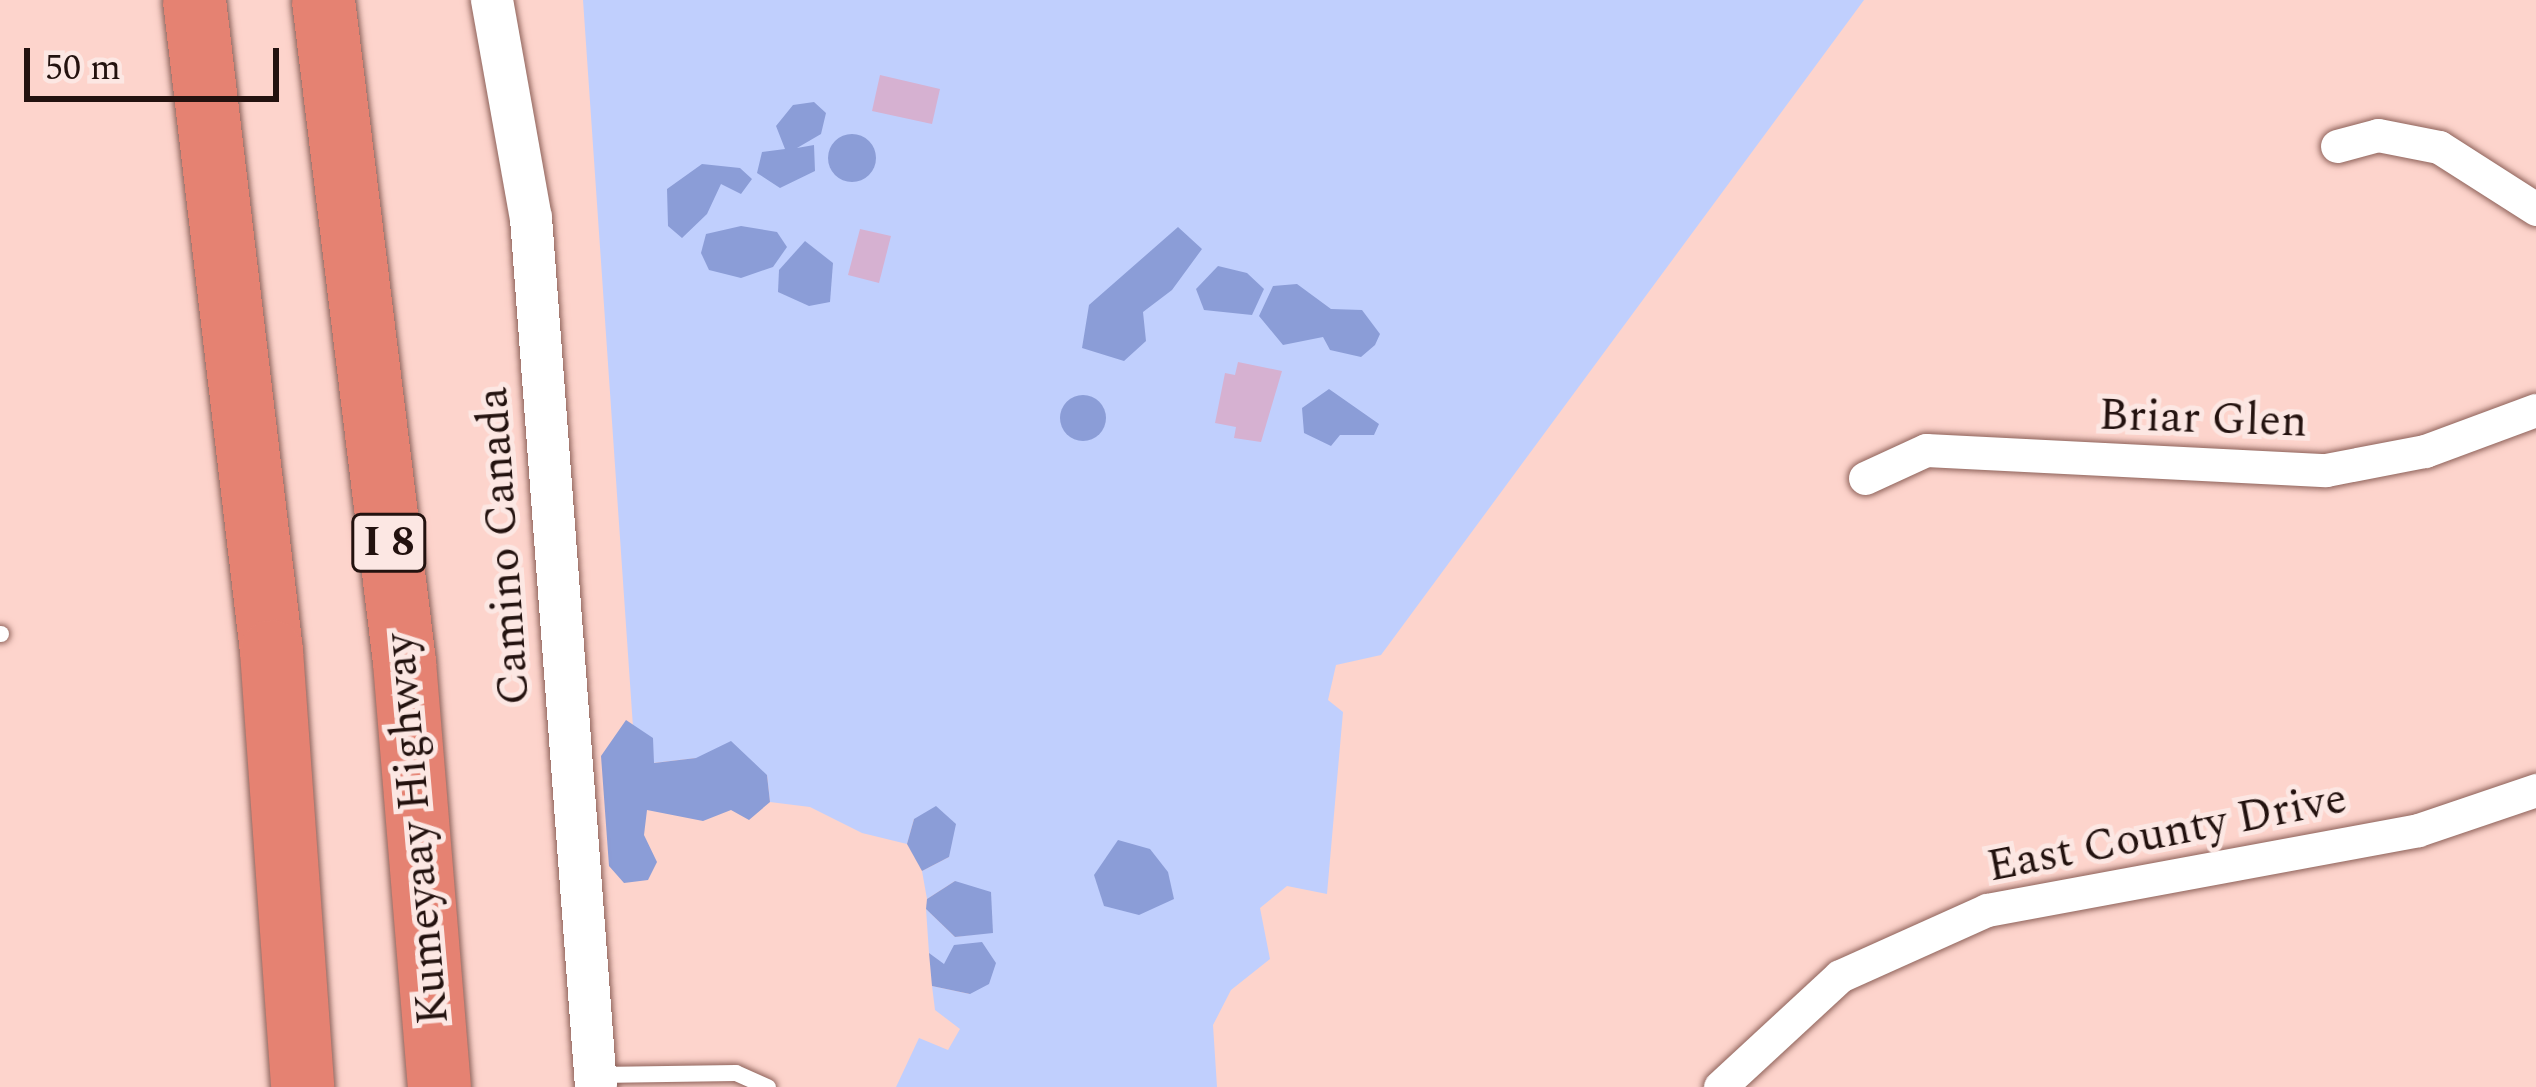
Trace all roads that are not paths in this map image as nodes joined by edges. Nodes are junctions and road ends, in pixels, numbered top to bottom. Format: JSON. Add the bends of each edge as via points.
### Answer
{"nodes":[{"id":1,"x":194,"y":0,"type":"edge"},
{"id":2,"x":323,"y":0,"type":"edge"},
{"id":3,"x":492,"y":0,"type":"edge"},
{"id":4,"x":2337,"y":146,"type":"dead end"},
{"id":5,"x":2536,"y":208,"type":"edge"},
{"id":6,"x":2536,"y":410,"type":"edge"},
{"id":7,"x":1865,"y":478,"type":"dead end"},
{"id":8,"x":2536,"y":790,"type":"edge"},
{"id":9,"x":596,"y":1081,"type":"edge"},
{"id":10,"x":302,"y":1087,"type":"edge"},
{"id":11,"x":439,"y":1087,"type":"edge"},
{"id":12,"x":768,"y":1087,"type":"edge"},
{"id":13,"x":1720,"y":1087,"type":"edge"}],
"edges":[{"from":1,"to":10,"type":"highway","via":[[271,651]]},
{"from":2,"to":11,"type":"highway","name":"Kumeyaay Highway","number":"I 8","via":[[404,662]]},
{"from":3,"to":9,"type":"street","name":"Camino Canada","via":[[531,218]]},
{"from":4,"to":5,"type":"street","via":[[2378,135],[2439,147]]},
{"from":6,"to":7,"type":"street","name":"Briar Glen","via":[[2425,451],[2326,470],[1926,451]]},
{"from":8,"to":13,"type":"street","name":"East County Drive","via":[[2418,830],[1987,910],[1840,976]]},
{"from":9,"to":12,"type":"lane","via":[[736,1073]]}]}
